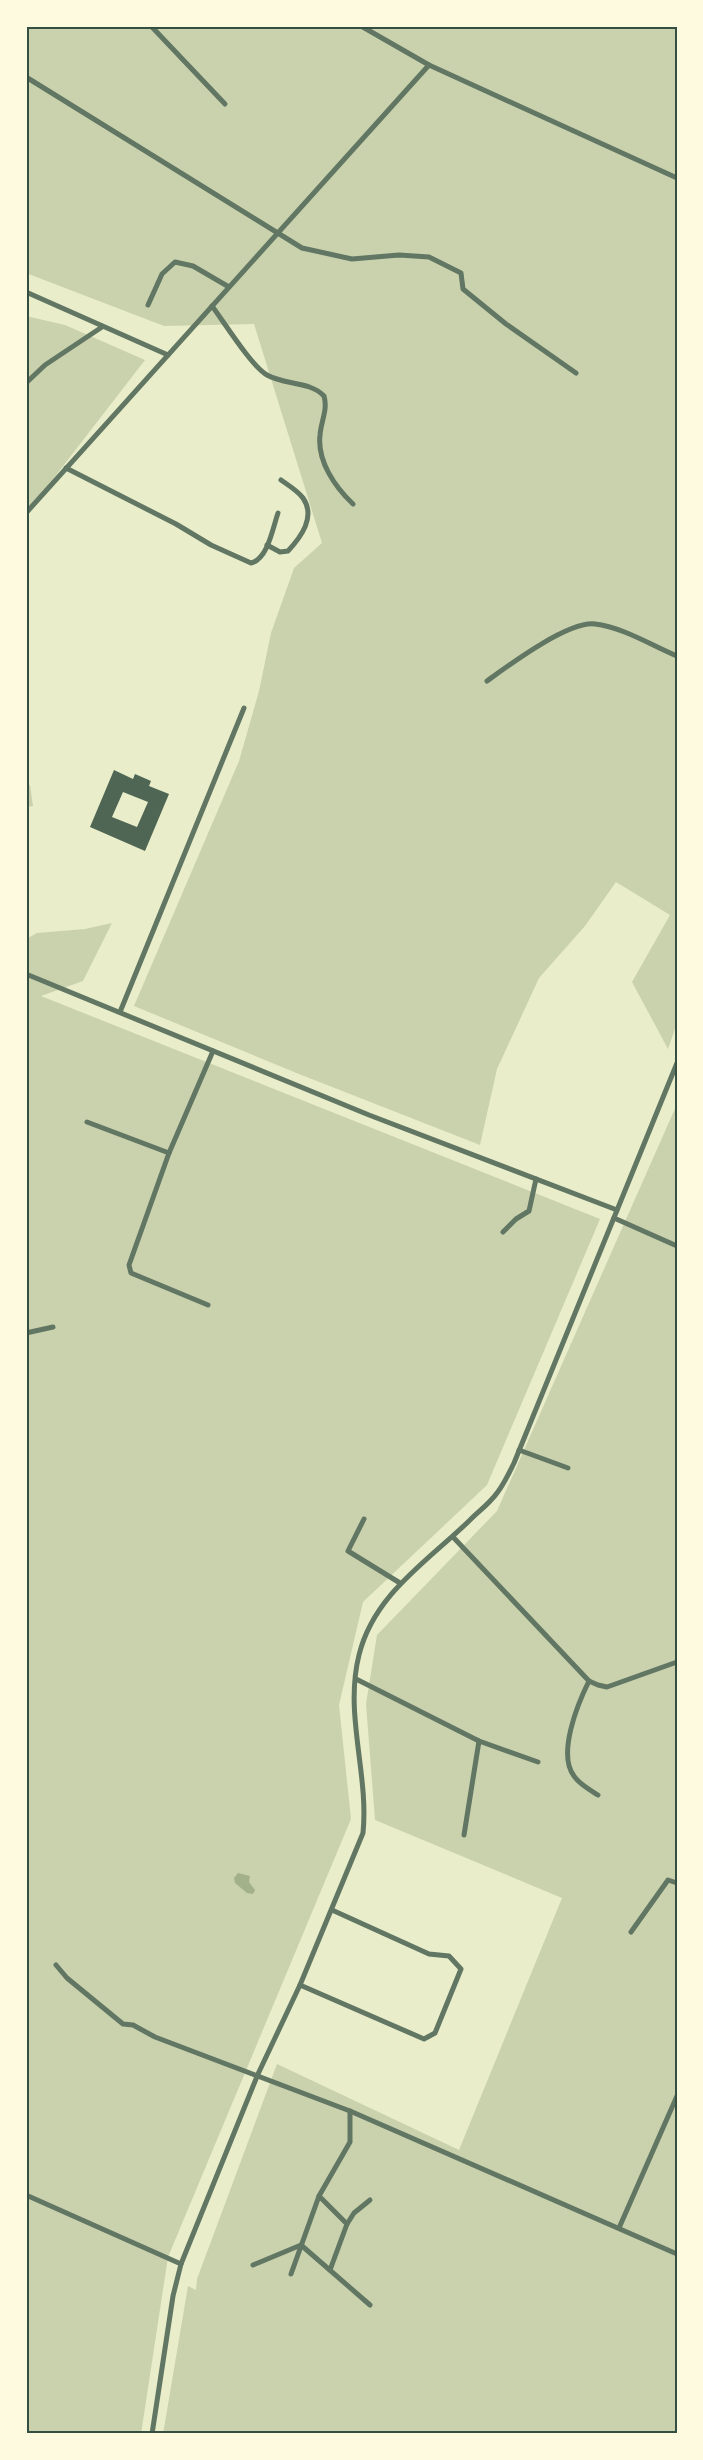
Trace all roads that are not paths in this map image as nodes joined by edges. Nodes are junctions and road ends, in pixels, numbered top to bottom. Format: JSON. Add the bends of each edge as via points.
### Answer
{"nodes":[{"id":1,"x":151,"y":26,"type":"edge"},
{"id":2,"x":361,"y":26,"type":"edge"},
{"id":3,"x":429,"y":65,"type":"junction"},
{"id":4,"x":26,"y":76,"type":"edge"},
{"id":5,"x":225,"y":104,"type":"dead end"},
{"id":6,"x":677,"y":178,"type":"edge"},
{"id":7,"x":278,"y":232,"type":"junction"},
{"id":8,"x":229,"y":287,"type":"junction"},
{"id":9,"x":26,"y":292,"type":"edge"},
{"id":10,"x":148,"y":305,"type":"dead end"},
{"id":11,"x":212,"y":306,"type":"junction"},
{"id":12,"x":102,"y":327,"type":"junction"},
{"id":13,"x":168,"y":355,"type":"junction"},
{"id":14,"x":576,"y":373,"type":"dead end"},
{"id":15,"x":26,"y":383,"type":"edge"},
{"id":16,"x":66,"y":468,"type":"junction"},
{"id":17,"x":281,"y":480,"type":"dead end"},
{"id":18,"x":353,"y":504,"type":"dead end"},
{"id":19,"x":26,"y":513,"type":"edge"},
{"id":20,"x":278,"y":513,"type":"dead end"},
{"id":21,"x":267,"y":545,"type":"junction"},
{"id":22,"x":677,"y":656,"type":"edge"},
{"id":23,"x":487,"y":680,"type":"dead end"},
{"id":24,"x":244,"y":708,"type":"dead end"},
{"id":25,"x":26,"y":974,"type":"edge"},
{"id":26,"x":120,"y":1012,"type":"junction"},
{"id":27,"x":213,"y":1051,"type":"junction"},
{"id":28,"x":677,"y":1063,"type":"edge"},
{"id":29,"x":87,"y":1122,"type":"dead end"},
{"id":30,"x":169,"y":1153,"type":"junction"},
{"id":31,"x":536,"y":1179,"type":"junction"},
{"id":32,"x":617,"y":1210,"type":"junction"},
{"id":33,"x":614,"y":1218,"type":"junction"},
{"id":34,"x":503,"y":1232,"type":"dead end"},
{"id":35,"x":677,"y":1246,"type":"edge"},
{"id":36,"x":208,"y":1305,"type":"dead end"},
{"id":37,"x":53,"y":1327,"type":"dead end"},
{"id":38,"x":26,"y":1334,"type":"edge"},
{"id":39,"x":519,"y":1450,"type":"junction"},
{"id":40,"x":568,"y":1468,"type":"dead end"},
{"id":41,"x":364,"y":1519,"type":"dead end"},
{"id":42,"x":453,"y":1537,"type":"junction"},
{"id":43,"x":400,"y":1583,"type":"junction"},
{"id":44,"x":677,"y":1662,"type":"edge"},
{"id":45,"x":356,"y":1679,"type":"junction"},
{"id":46,"x":589,"y":1681,"type":"junction"},
{"id":47,"x":479,"y":1740,"type":"junction"},
{"id":48,"x":538,"y":1762,"type":"dead end"},
{"id":49,"x":598,"y":1795,"type":"dead end"},
{"id":50,"x":464,"y":1835,"type":"dead end"},
{"id":51,"x":677,"y":1883,"type":"edge"},
{"id":52,"x":332,"y":1910,"type":"junction"},
{"id":53,"x":631,"y":1932,"type":"dead end"},
{"id":54,"x":56,"y":1964,"type":"dead end"},
{"id":55,"x":300,"y":1985,"type":"junction"},
{"id":56,"x":258,"y":2074,"type":"junction"},
{"id":57,"x":677,"y":2096,"type":"edge"},
{"id":58,"x":350,"y":2111,"type":"junction"},
{"id":59,"x":26,"y":2195,"type":"edge"},
{"id":60,"x":319,"y":2196,"type":"junction"},
{"id":61,"x":370,"y":2200,"type":"dead end"},
{"id":62,"x":347,"y":2224,"type":"junction"},
{"id":63,"x":619,"y":2228,"type":"junction"},
{"id":64,"x":301,"y":2245,"type":"junction"},
{"id":65,"x":677,"y":2254,"type":"edge"},
{"id":66,"x":180,"y":2264,"type":"junction"},
{"id":67,"x":253,"y":2265,"type":"dead end"},
{"id":68,"x":330,"y":2270,"type":"junction"},
{"id":69,"x":291,"y":2274,"type":"dead end"},
{"id":70,"x":370,"y":2305,"type":"dead end"},
{"id":71,"x":152,"y":2434,"type":"edge"}],
"edges":[{"from":1,"to":5,"type":"street"},
{"from":2,"to":3,"type":"street"},
{"from":3,"to":6,"type":"street"},
{"from":3,"to":7,"type":"street"},
{"from":4,"to":7,"type":"street"},
{"from":7,"to":8,"type":"street"},
{"from":7,"to":14,"type":"street","via":[[302,248],[352,259],[399,255],[429,257],[461,273],[463,289]]},
{"from":8,"to":10,"type":"street","via":[[193,266],[174,262],[162,274]]},
{"from":8,"to":11,"type":"street"},
{"from":9,"to":12,"type":"street"},
{"from":11,"to":13,"type":"street"},
{"from":11,"to":18,"type":"street","via":[[265,374],[290,384],[310,387],[324,396],[326,404],[320,447],[333,482]]},
{"from":12,"to":13,"type":"street"},
{"from":12,"to":15,"type":"street","via":[[45,365]]},
{"from":13,"to":16,"type":"street"},
{"from":16,"to":19,"type":"street"},
{"from":16,"to":21,"type":"street","via":[[251,563],[258,560]]},
{"from":17,"to":21,"type":"street","via":[[303,497],[308,521],[288,551],[280,552]]},
{"from":20,"to":21,"type":"street"},
{"from":22,"to":23,"type":"street","via":[[594,624],[567,632],[535,648]]},
{"from":24,"to":26,"type":"street"},
{"from":25,"to":26,"type":"street"},
{"from":26,"to":27,"type":"street"},
{"from":27,"to":30,"type":"street"},
{"from":27,"to":31,"type":"street"},
{"from":28,"to":32,"type":"street"},
{"from":29,"to":30,"type":"street"},
{"from":30,"to":36,"type":"street","via":[[129,1270]]},
{"from":31,"to":32,"type":"street"},
{"from":31,"to":34,"type":"street","via":[[528,1211]]},
{"from":32,"to":33,"type":"street"},
{"from":33,"to":35,"type":"street"},
{"from":33,"to":39,"type":"street"},
{"from":37,"to":38,"type":"street"},
{"from":39,"to":40,"type":"street"},
{"from":39,"to":42,"type":"street","via":[[497,1494]]},
{"from":41,"to":43,"type":"street","via":[[348,1551]]},
{"from":42,"to":43,"type":"street"},
{"from":42,"to":46,"type":"street"},
{"from":43,"to":45,"type":"street","via":[[383,1603],[368,1631],[358,1657]]},
{"from":44,"to":46,"type":"street","via":[[607,1687]]},
{"from":45,"to":47,"type":"street"},
{"from":45,"to":52,"type":"street","via":[[356,1739],[363,1833]]},
{"from":46,"to":49,"type":"street","via":[[574,1719],[568,1757],[574,1777]]},
{"from":47,"to":48,"type":"street"},
{"from":47,"to":50,"type":"street"},
{"from":51,"to":53,"type":"street","via":[[668,1880]]},
{"from":52,"to":55,"type":"street"},
{"from":52,"to":55,"type":"street","via":[[429,1954],[449,1956],[462,1969],[435,2033],[424,2039]]},
{"from":54,"to":56,"type":"street","via":[[67,1978],[123,2024],[245,2072]]},
{"from":55,"to":56,"type":"street"},
{"from":56,"to":58,"type":"street"},
{"from":56,"to":66,"type":"street"},
{"from":57,"to":63,"type":"street"},
{"from":58,"to":60,"type":"street","via":[[350,2142]]},
{"from":58,"to":63,"type":"street"},
{"from":59,"to":66,"type":"street"},
{"from":60,"to":62,"type":"street"},
{"from":60,"to":64,"type":"street"},
{"from":61,"to":62,"type":"street","via":[[354,2213]]},
{"from":62,"to":68,"type":"street"},
{"from":63,"to":65,"type":"street"},
{"from":64,"to":67,"type":"street"},
{"from":64,"to":68,"type":"street"},
{"from":64,"to":69,"type":"street"},
{"from":66,"to":71,"type":"street"},
{"from":68,"to":70,"type":"street"}]}
